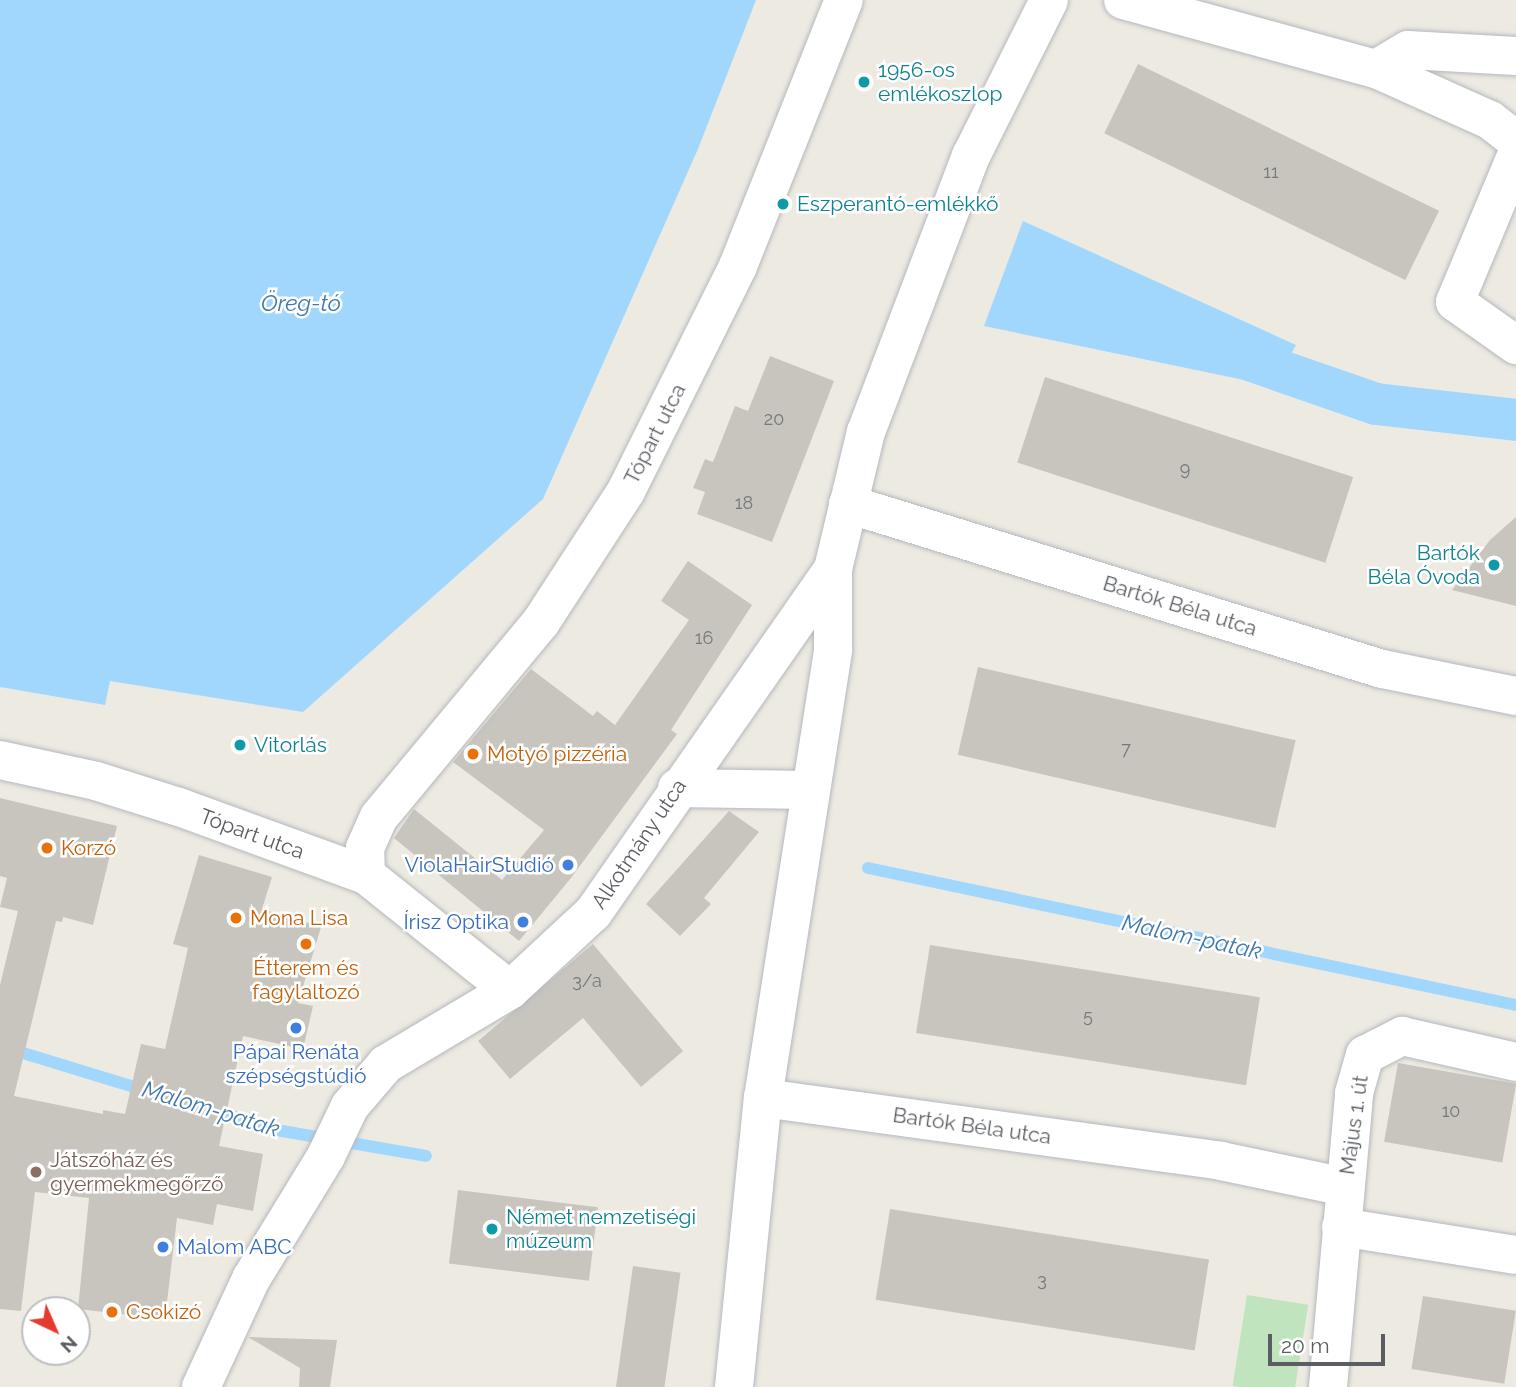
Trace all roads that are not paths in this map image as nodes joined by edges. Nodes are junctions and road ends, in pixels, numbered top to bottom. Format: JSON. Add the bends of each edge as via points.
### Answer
{"nodes":[{"id":1,"x":844,"y":0,"type":"edge"},
{"id":2,"x":1049,"y":0,"type":"edge"},
{"id":3,"x":1123,"y":0,"type":"edge"},
{"id":4,"x":1516,"y":56,"type":"edge"},
{"id":5,"x":1376,"y":69,"type":"junction"},
{"id":6,"x":1516,"y":140,"type":"edge"},
{"id":7,"x":1516,"y":156,"type":"edge"},
{"id":8,"x":1516,"y":345,"type":"edge"},
{"id":9,"x":848,"y":504,"type":"junction"},
{"id":10,"x":833,"y":569,"type":"junction"},
{"id":11,"x":1516,"y":696,"type":"edge"},
{"id":12,"x":0,"y":760,"type":"edge"},
{"id":13,"x":677,"y":788,"type":"junction"},
{"id":14,"x":809,"y":790,"type":"junction"},
{"id":15,"x":366,"y":875,"type":"junction"},
{"id":16,"x":510,"y":990,"type":"junction"},
{"id":17,"x":1516,"y":1062,"type":"edge"},
{"id":18,"x":763,"y":1097,"type":"junction"},
{"id":19,"x":1345,"y":1187,"type":"junction"},
{"id":20,"x":1341,"y":1227,"type":"junction"},
{"id":21,"x":1516,"y":1255,"type":"edge"},
{"id":22,"x":201,"y":1387,"type":"edge"},
{"id":23,"x":734,"y":1387,"type":"edge"},
{"id":24,"x":1328,"y":1387,"type":"edge"}],
"edges":[{"from":1,"to":15,"type":"street","name":"Tópart utca","via":[[738,266],[626,491],[541,622],[379,817],[365,848]]},
{"from":2,"to":9,"type":"street","via":[[971,156],[866,432]]},
{"from":3,"to":5,"type":"street"},
{"from":4,"to":5,"type":"street","via":[[1408,50]]},
{"from":5,"to":6,"type":"street","via":[[1490,120]]},
{"from":7,"to":8,"type":"street","via":[[1455,302]]},
{"from":9,"to":10,"type":"street"},
{"from":9,"to":11,"type":"street","name":"Bartók Béla utca","via":[[1382,669]]},
{"from":10,"to":13,"type":"street","name":"Alkotmány utca"},
{"from":10,"to":14,"type":"street","via":[[833,649]]},
{"from":12,"to":15,"type":"street","name":"Tópart utca","via":[[143,796]]},
{"from":13,"to":14,"type":"street"},
{"from":13,"to":16,"type":"street","name":"Alkotmány utca","via":[[593,913]]},
{"from":14,"to":18,"type":"street"},
{"from":15,"to":16,"type":"street","name":"Tópart utca"},
{"from":16,"to":22,"type":"street","name":"Alkotmány utca","via":[[386,1065],[350,1106],[251,1279]]},
{"from":17,"to":19,"type":"street","name":"Május 1. út","via":[[1402,1036],[1365,1055],[1354,1093]]},
{"from":18,"to":19,"type":"street","name":"Bartók Béla utca","via":[[1221,1161]]},
{"from":18,"to":23,"type":"street"},
{"from":19,"to":20,"type":"street","name":"Május 1. út"},
{"from":20,"to":21,"type":"street"},
{"from":20,"to":24,"type":"street","name":"Május 1. út"}]}
